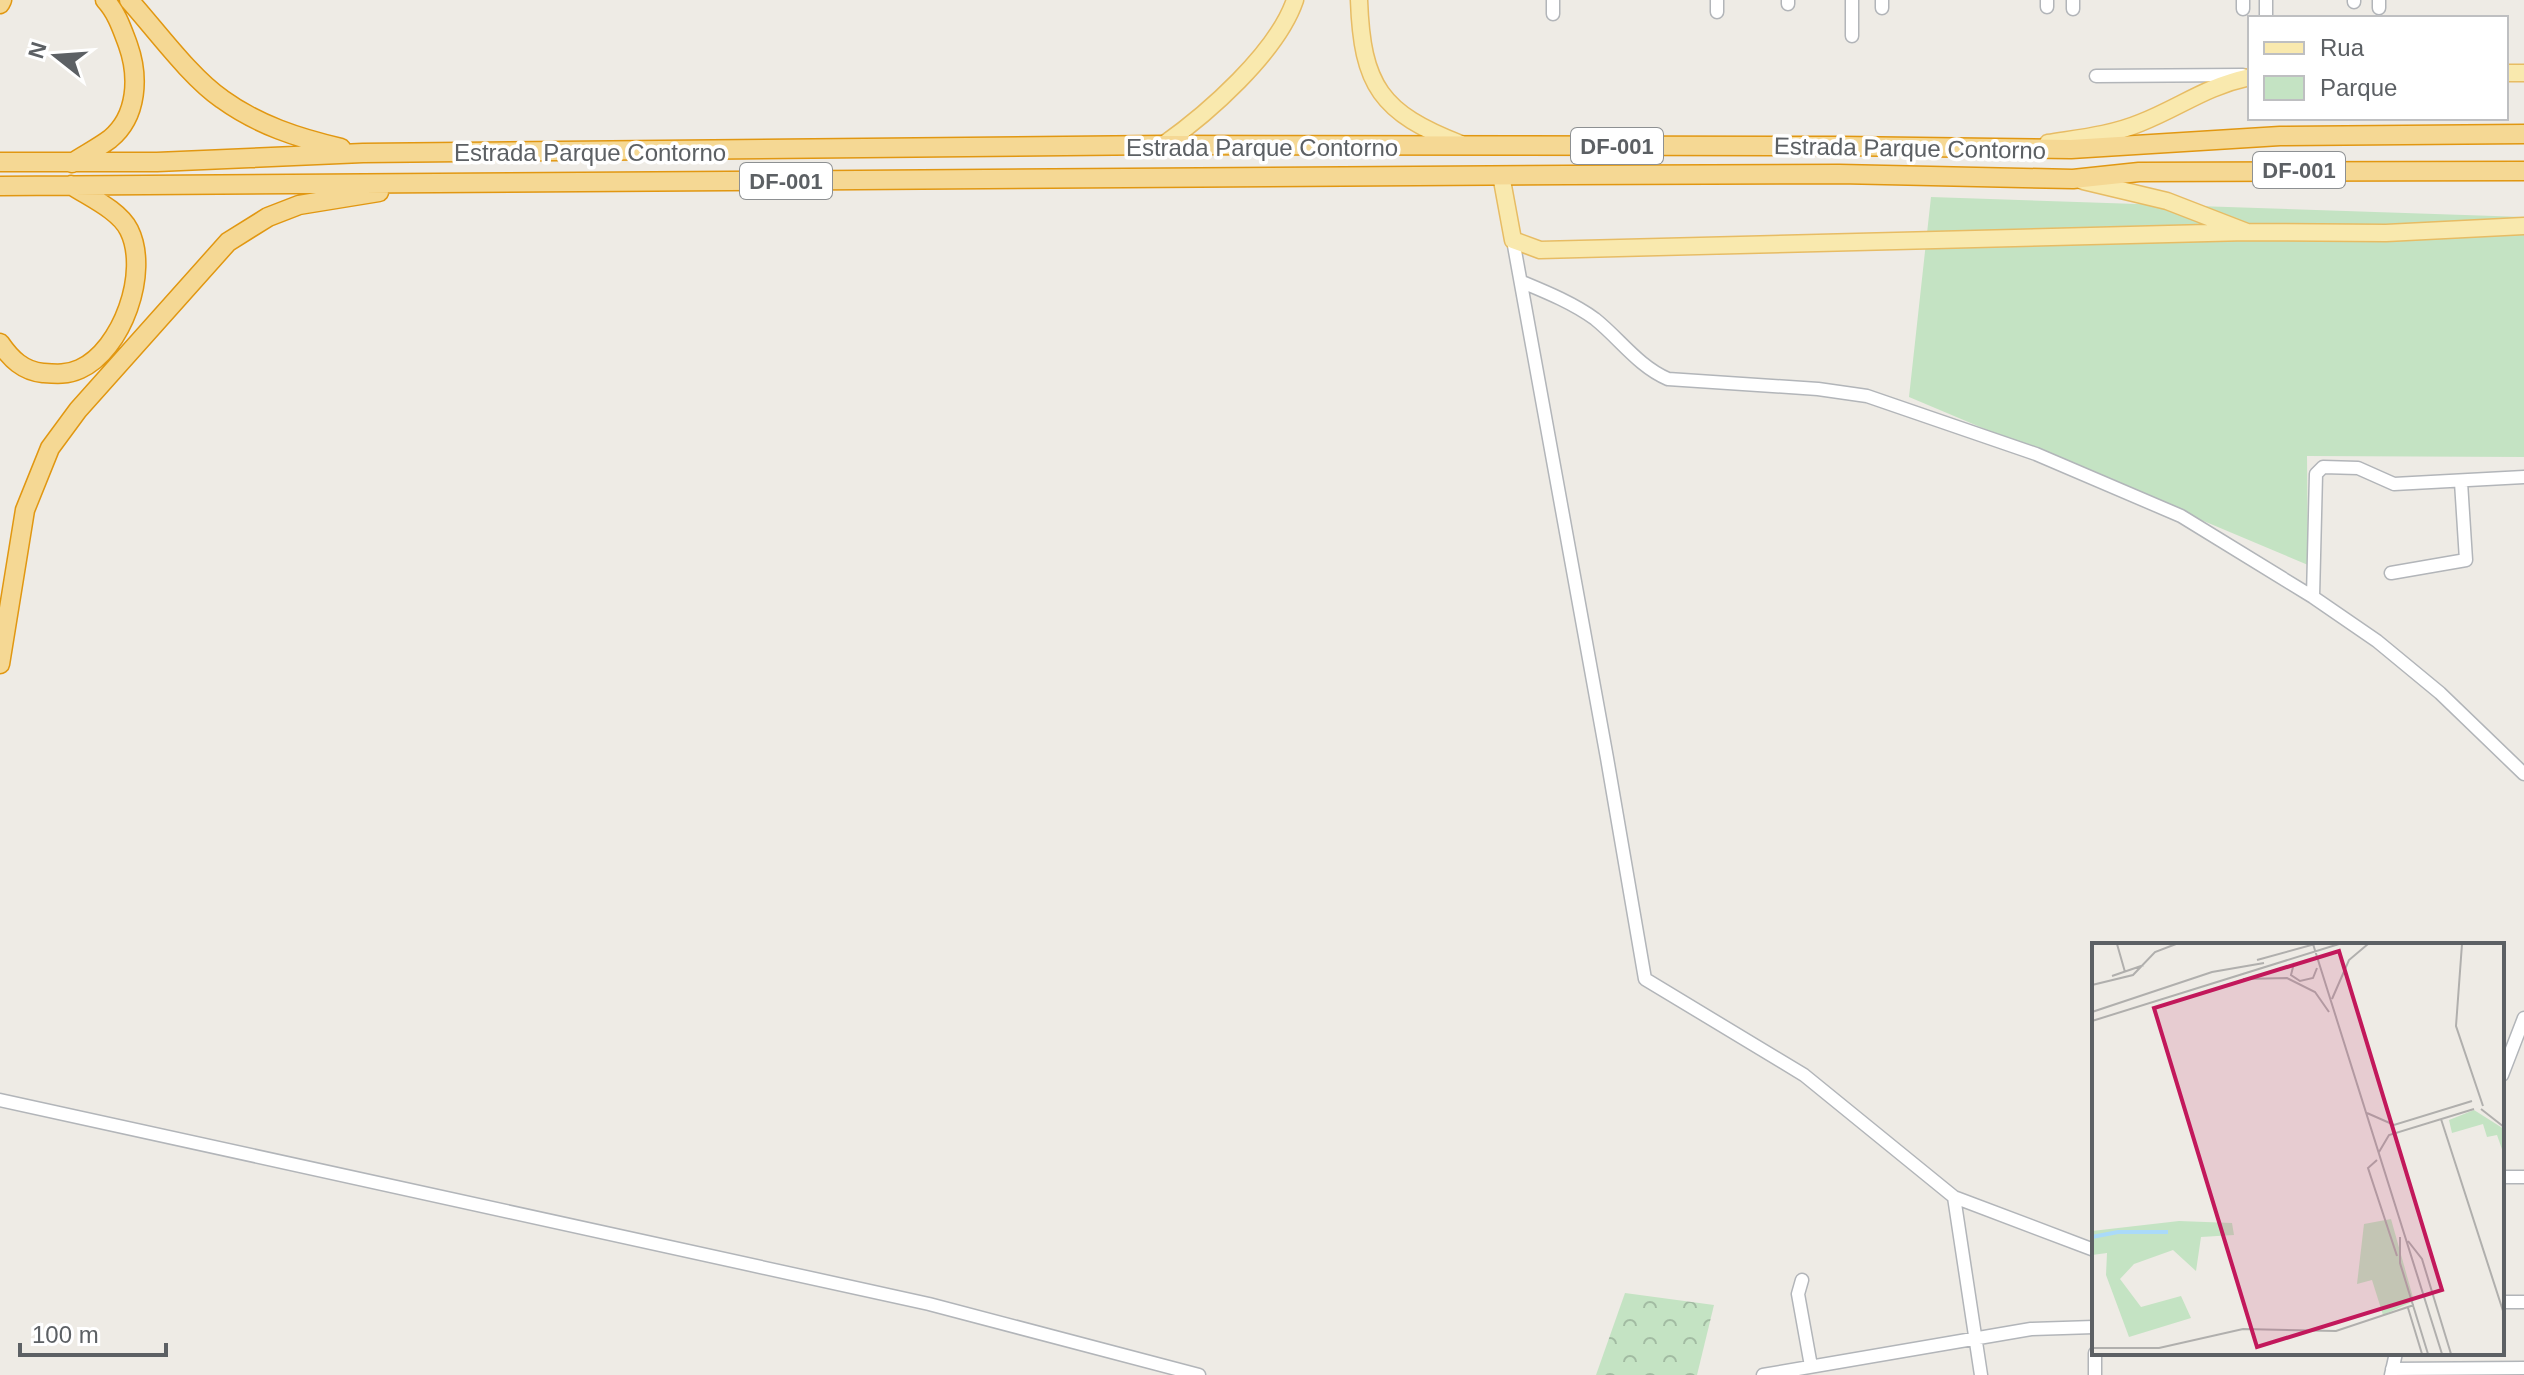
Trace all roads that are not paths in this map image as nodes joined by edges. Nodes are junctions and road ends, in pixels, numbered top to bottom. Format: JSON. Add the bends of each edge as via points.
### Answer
{"nodes":[{"id":1,"x":105,"y":0,"type":"edge"},
{"id":2,"x":129,"y":0,"type":"edge"},
{"id":3,"x":1295,"y":0,"type":"edge"},
{"id":4,"x":1359,"y":0,"type":"edge"},
{"id":5,"x":1553,"y":0,"type":"edge"},
{"id":6,"x":1852,"y":0,"type":"edge"},
{"id":7,"x":1553,"y":14,"type":"dead end"},
{"id":8,"x":1852,"y":36,"type":"dead end"},
{"id":9,"x":2096,"y":76,"type":"dead end"},
{"id":10,"x":2248,"y":76,"type":"edge"},
{"id":11,"x":2248,"y":77,"type":"edge"},
{"id":12,"x":2524,"y":134,"type":"edge"},
{"id":13,"x":1163,"y":145,"type":"junction"},
{"id":14,"x":1466,"y":146,"type":"junction"},
{"id":15,"x":1841,"y":146,"type":"junction"},
{"id":16,"x":1116,"y":148,"type":"junction"},
{"id":17,"x":2013,"y":149,"type":"junction"},
{"id":18,"x":363,"y":153,"type":"junction"},
{"id":19,"x":7,"y":162,"type":"edge"},
{"id":20,"x":72,"y":163,"type":"junction"},
{"id":21,"x":2524,"y":171,"type":"edge"},
{"id":22,"x":1839,"y":174,"type":"junction"},
{"id":23,"x":1501,"y":175,"type":"junction"},
{"id":24,"x":1116,"y":177,"type":"junction"},
{"id":25,"x":2073,"y":179,"type":"junction"},
{"id":26,"x":477,"y":181,"type":"junction"},
{"id":27,"x":71,"y":185,"type":"junction"},
{"id":28,"x":7,"y":186,"type":"edge"},
{"id":29,"x":2524,"y":226,"type":"edge"},
{"id":30,"x":2247,"y":232,"type":"junction"},
{"id":31,"x":1513,"y":240,"type":"junction"},
{"id":32,"x":1522,"y":282,"type":"junction"},
{"id":33,"x":0,"y":343,"type":"edge"},
{"id":34,"x":2524,"y":477,"type":"edge"},
{"id":35,"x":2461,"y":482,"type":"junction"},
{"id":36,"x":2391,"y":573,"type":"dead end"},
{"id":37,"x":2313,"y":597,"type":"junction"},
{"id":38,"x":0,"y":664,"type":"edge"},
{"id":39,"x":2524,"y":774,"type":"edge"},
{"id":40,"x":2524,"y":1018,"type":"edge"},
{"id":41,"x":2522,"y":1033,"type":"edge"},
{"id":42,"x":2504,"y":1071,"type":"edge"},
{"id":43,"x":0,"y":1100,"type":"edge"},
{"id":44,"x":1954,"y":1197,"type":"junction"},
{"id":45,"x":2092,"y":1249,"type":"edge"},
{"id":46,"x":1802,"y":1280,"type":"dead end"},
{"id":47,"x":2092,"y":1327,"type":"edge"},
{"id":48,"x":1977,"y":1336,"type":"junction"},
{"id":49,"x":1811,"y":1366,"type":"junction"},
{"id":50,"x":2524,"y":1368,"type":"edge"},
{"id":51,"x":2392,"y":1372,"type":"edge"},
{"id":52,"x":2478,"y":1372,"type":"edge"},
{"id":53,"x":1199,"y":1375,"type":"edge"},
{"id":54,"x":1763,"y":1375,"type":"edge"},
{"id":55,"x":1981,"y":1375,"type":"edge"}],
"edges":[{"from":1,"to":20,"type":"highway","via":[[119,20],[134,62],[135,94],[112,137]]},
{"from":2,"to":18,"type":"highway","via":[[219,98],[262,124]]},
{"from":3,"to":13,"type":"main road","via":[[1257,60],[1223,98]]},
{"from":4,"to":14,"type":"main road","via":[[1360,38],[1367,70],[1378,89],[1397,112]]},
{"from":5,"to":7,"type":"street"},
{"from":6,"to":8,"type":"street"},
{"from":9,"to":10,"type":"street"},
{"from":11,"to":17,"type":"main road","via":[[2200,92],[2120,130]]},
{"from":12,"to":17,"type":"highway","name":"Estrada Parque Contorno","number":"DF-001","via":[[2280,136]]},
{"from":13,"to":14,"type":"highway","name":"Estrada Parque Contorno","number":"DF-001"},
{"from":13,"to":16,"type":"highway","name":"Estrada Parque Contorno","number":"DF-001"},
{"from":14,"to":15,"type":"highway","name":"Estrada Parque Contorno","number":"DF-001"},
{"from":15,"to":17,"type":"highway","name":"Estrada Parque Contorno","number":"DF-001"},
{"from":15,"to":22,"type":"highway","via":[[1853,149],[1860,159]]},
{"from":16,"to":18,"type":"highway","name":"Estrada Parque Contorno","number":"DF-001"},
{"from":16,"to":24,"type":"highway"},
{"from":18,"to":20,"type":"highway","name":"Estrada Parque Contorno","number":"DF-001"},
{"from":19,"to":20,"type":"highway","name":"Estrada Parque Contorno","number":"DF-001"},
{"from":21,"to":25,"type":"highway","name":"Estrada Parque Contorno","number":"DF-001","via":[[2169,172]]},
{"from":22,"to":23,"type":"highway","name":"Estrada Parque Contorno","number":"DF-001"},
{"from":22,"to":25,"type":"highway","name":"Estrada Parque Contorno","number":"DF-001"},
{"from":23,"to":24,"type":"highway","name":"Estrada Parque Contorno","number":"DF-001"},
{"from":23,"to":31,"type":"main road"},
{"from":24,"to":26,"type":"highway","name":"Estrada Parque Contorno","number":"DF-001"},
{"from":25,"to":30,"type":"main road","via":[[2167,201]]},
{"from":26,"to":27,"type":"highway","name":"Estrada Parque Contorno","number":"DF-001"},
{"from":26,"to":38,"type":"highway","via":[[299,205],[228,242],[50,448],[25,510]]},
{"from":27,"to":28,"type":"highway","name":"Estrada Parque Contorno","number":"DF-001"},
{"from":27,"to":33,"type":"highway","via":[[129,230],[137,270],[123,322],[98,356],[61,375],[18,364]]},
{"from":29,"to":30,"type":"main road","via":[[2386,233]]},
{"from":30,"to":31,"type":"main road","via":[[1540,250]]},
{"from":31,"to":32,"type":"street"},
{"from":32,"to":37,"type":"street","via":[[1594,319],[1653,372],[1668,379],[1867,396],[2036,454],[2181,516]]},
{"from":32,"to":44,"type":"street","via":[[1645,979],[1804,1075]]},
{"from":34,"to":35,"type":"street"},
{"from":35,"to":36,"type":"street","via":[[2466,560]]},
{"from":35,"to":37,"type":"street","via":[[2394,484],[2358,468],[2323,467],[2316,474]]},
{"from":37,"to":39,"type":"street","via":[[2440,693]]},
{"from":40,"to":41,"type":"street"},
{"from":41,"to":42,"type":"street"},
{"from":43,"to":53,"type":"street","via":[[871,1290]]},
{"from":44,"to":45,"type":"street"},
{"from":44,"to":48,"type":"street"},
{"from":46,"to":49,"type":"street","via":[[1798,1294]]},
{"from":47,"to":48,"type":"street"},
{"from":48,"to":49,"type":"street"},
{"from":48,"to":55,"type":"street"},
{"from":49,"to":54,"type":"street"},
{"from":50,"to":52,"type":"street"},
{"from":51,"to":52,"type":"street"}]}
